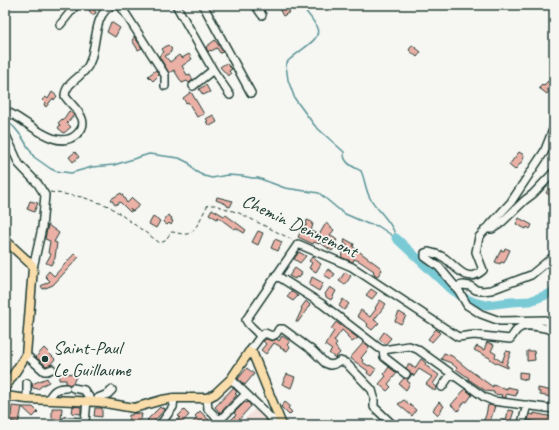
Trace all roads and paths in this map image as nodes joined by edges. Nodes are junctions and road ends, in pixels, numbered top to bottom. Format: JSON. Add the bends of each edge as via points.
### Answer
{"nodes":[{"id":1,"x":76,"y":5,"type":"edge"},
{"id":2,"x":113,"y":5,"type":"edge"},
{"id":3,"x":120,"y":5,"type":"edge"},
{"id":4,"x":176,"y":5,"type":"edge"},
{"id":5,"x":203,"y":5,"type":"edge"},
{"id":6,"x":255,"y":5,"type":"edge"},
{"id":7,"x":262,"y":15,"type":"dead end"},
{"id":8,"x":60,"y":26,"type":"dead end"},
{"id":9,"x":213,"y":70,"type":"junction"},
{"id":10,"x":165,"y":86,"type":"dead end"},
{"id":11,"x":193,"y":86,"type":"dead end"},
{"id":12,"x":250,"y":93,"type":"dead end"},
{"id":13,"x":230,"y":95,"type":"dead end"},
{"id":14,"x":5,"y":111,"type":"edge"},
{"id":15,"x":554,"y":127,"type":"edge"},
{"id":16,"x":5,"y":133,"type":"edge"},
{"id":17,"x":554,"y":172,"type":"edge"},
{"id":18,"x":43,"y":190,"type":"junction"},
{"id":19,"x":485,"y":229,"type":"junction"},
{"id":20,"x":5,"y":240,"type":"edge"},
{"id":21,"x":298,"y":244,"type":"junction"},
{"id":22,"x":554,"y":256,"type":"edge"},
{"id":23,"x":34,"y":268,"type":"junction"},
{"id":24,"x":276,"y":275,"type":"junction"},
{"id":25,"x":457,"y":289,"type":"junction"},
{"id":26,"x":554,"y":325,"type":"edge"},
{"id":27,"x":554,"y":331,"type":"edge"},
{"id":28,"x":260,"y":337,"type":"junction"},
{"id":29,"x":383,"y":350,"type":"junction"},
{"id":30,"x":249,"y":352,"type":"junction"},
{"id":31,"x":26,"y":355,"type":"junction"},
{"id":32,"x":52,"y":369,"type":"dead end"},
{"id":33,"x":406,"y":374,"type":"dead end"},
{"id":34,"x":451,"y":374,"type":"junction"},
{"id":35,"x":231,"y":379,"type":"junction"},
{"id":36,"x":27,"y":383,"type":"dead end"},
{"id":37,"x":442,"y":387,"type":"dead end"},
{"id":38,"x":5,"y":388,"type":"edge"},
{"id":39,"x":112,"y":390,"type":"dead end"},
{"id":40,"x":246,"y":394,"type":"junction"},
{"id":41,"x":5,"y":396,"type":"edge"},
{"id":42,"x":174,"y":398,"type":"junction"},
{"id":43,"x":207,"y":398,"type":"junction"},
{"id":44,"x":27,"y":399,"type":"junction"},
{"id":45,"x":48,"y":400,"type":"junction"},
{"id":46,"x":92,"y":401,"type":"junction"},
{"id":47,"x":527,"y":405,"type":"junction"},
{"id":48,"x":554,"y":409,"type":"edge"},
{"id":49,"x":66,"y":421,"type":"dead end"},
{"id":50,"x":88,"y":423,"type":"edge"},
{"id":51,"x":217,"y":423,"type":"edge"},
{"id":52,"x":522,"y":423,"type":"dead end"},
{"id":53,"x":281,"y":424,"type":"edge"},
{"id":54,"x":160,"y":425,"type":"edge"},
{"id":55,"x":393,"y":425,"type":"edge"}],
"edges":[{"from":1,"to":8,"type":"street"},
{"from":2,"to":14,"type":"street","via":[[104,12],[100,20],[90,63],[65,90],[65,96],[82,116],[83,126],[77,134],[67,139],[47,136]]},
{"from":3,"to":10,"type":"street","via":[[166,78]]},
{"from":4,"to":9,"type":"street"},
{"from":5,"to":12,"type":"street"},
{"from":6,"to":7,"type":"street"},
{"from":9,"to":11,"type":"street"},
{"from":9,"to":13,"type":"street"},
{"from":15,"to":19,"type":"street","via":[[544,152],[511,202]]},
{"from":16,"to":18,"type":"street","via":[[19,164]]},
{"from":17,"to":19,"type":"street","via":[[500,224],[492,229]]},
{"from":18,"to":21,"type":"path","name":"Chemin Dennemont","via":[[82,197],[109,206],[160,244],[171,232],[185,235],[192,232],[208,205],[215,205],[239,214]]},
{"from":18,"to":23,"type":"street","via":[[45,195],[42,228]]},
{"from":19,"to":25,"type":"street","via":[[476,247],[483,270],[479,274],[460,273],[444,257],[425,253]]},
{"from":20,"to":23,"type":"main road"},
{"from":21,"to":24,"type":"street"},
{"from":21,"to":27,"type":"street","name":"Chemin Dennemont","via":[[352,267],[458,337],[478,335],[510,339],[519,328],[525,326]]},
{"from":22,"to":25,"type":"street","via":[[530,275],[491,290],[476,290],[463,285]]},
{"from":23,"to":31,"type":"main road"},
{"from":24,"to":28,"type":"street","via":[[246,320]]},
{"from":24,"to":29,"type":"street","via":[[322,304]]},
{"from":25,"to":26,"type":"street","via":[[467,305],[480,314],[500,321],[545,320]]},
{"from":28,"to":30,"type":"street"},
{"from":28,"to":55,"type":"street","via":[[265,333],[272,336],[283,329],[330,366],[340,361],[346,363],[372,390],[374,407]]},
{"from":29,"to":33,"type":"street","via":[[383,356]]},
{"from":29,"to":34,"type":"street","via":[[409,346]]},
{"from":30,"to":35,"type":"main road"},
{"from":30,"to":53,"type":"main road","via":[[253,354]]},
{"from":31,"to":32,"type":"street","via":[[44,371]]},
{"from":31,"to":38,"type":"main road"},
{"from":34,"to":37,"type":"street"},
{"from":34,"to":47,"type":"street","via":[[494,402]]},
{"from":35,"to":40,"type":"street"},
{"from":35,"to":43,"type":"main road"},
{"from":36,"to":44,"type":"street"},
{"from":39,"to":46,"type":"street"},
{"from":40,"to":51,"type":"street"},
{"from":40,"to":53,"type":"street","via":[[272,419]]},
{"from":41,"to":44,"type":"main road"},
{"from":42,"to":43,"type":"main road"},
{"from":42,"to":46,"type":"main road","via":[[134,408]]},
{"from":42,"to":54,"type":"street","via":[[173,407]]},
{"from":43,"to":51,"type":"street","via":[[208,409]]},
{"from":44,"to":45,"type":"main road"},
{"from":45,"to":46,"type":"main road"},
{"from":45,"to":46,"type":"street","via":[[53,391],[70,388],[84,390]]},
{"from":46,"to":50,"type":"street"},
{"from":47,"to":48,"type":"street"},
{"from":47,"to":52,"type":"street"},
{"from":49,"to":50,"type":"street"}]}
